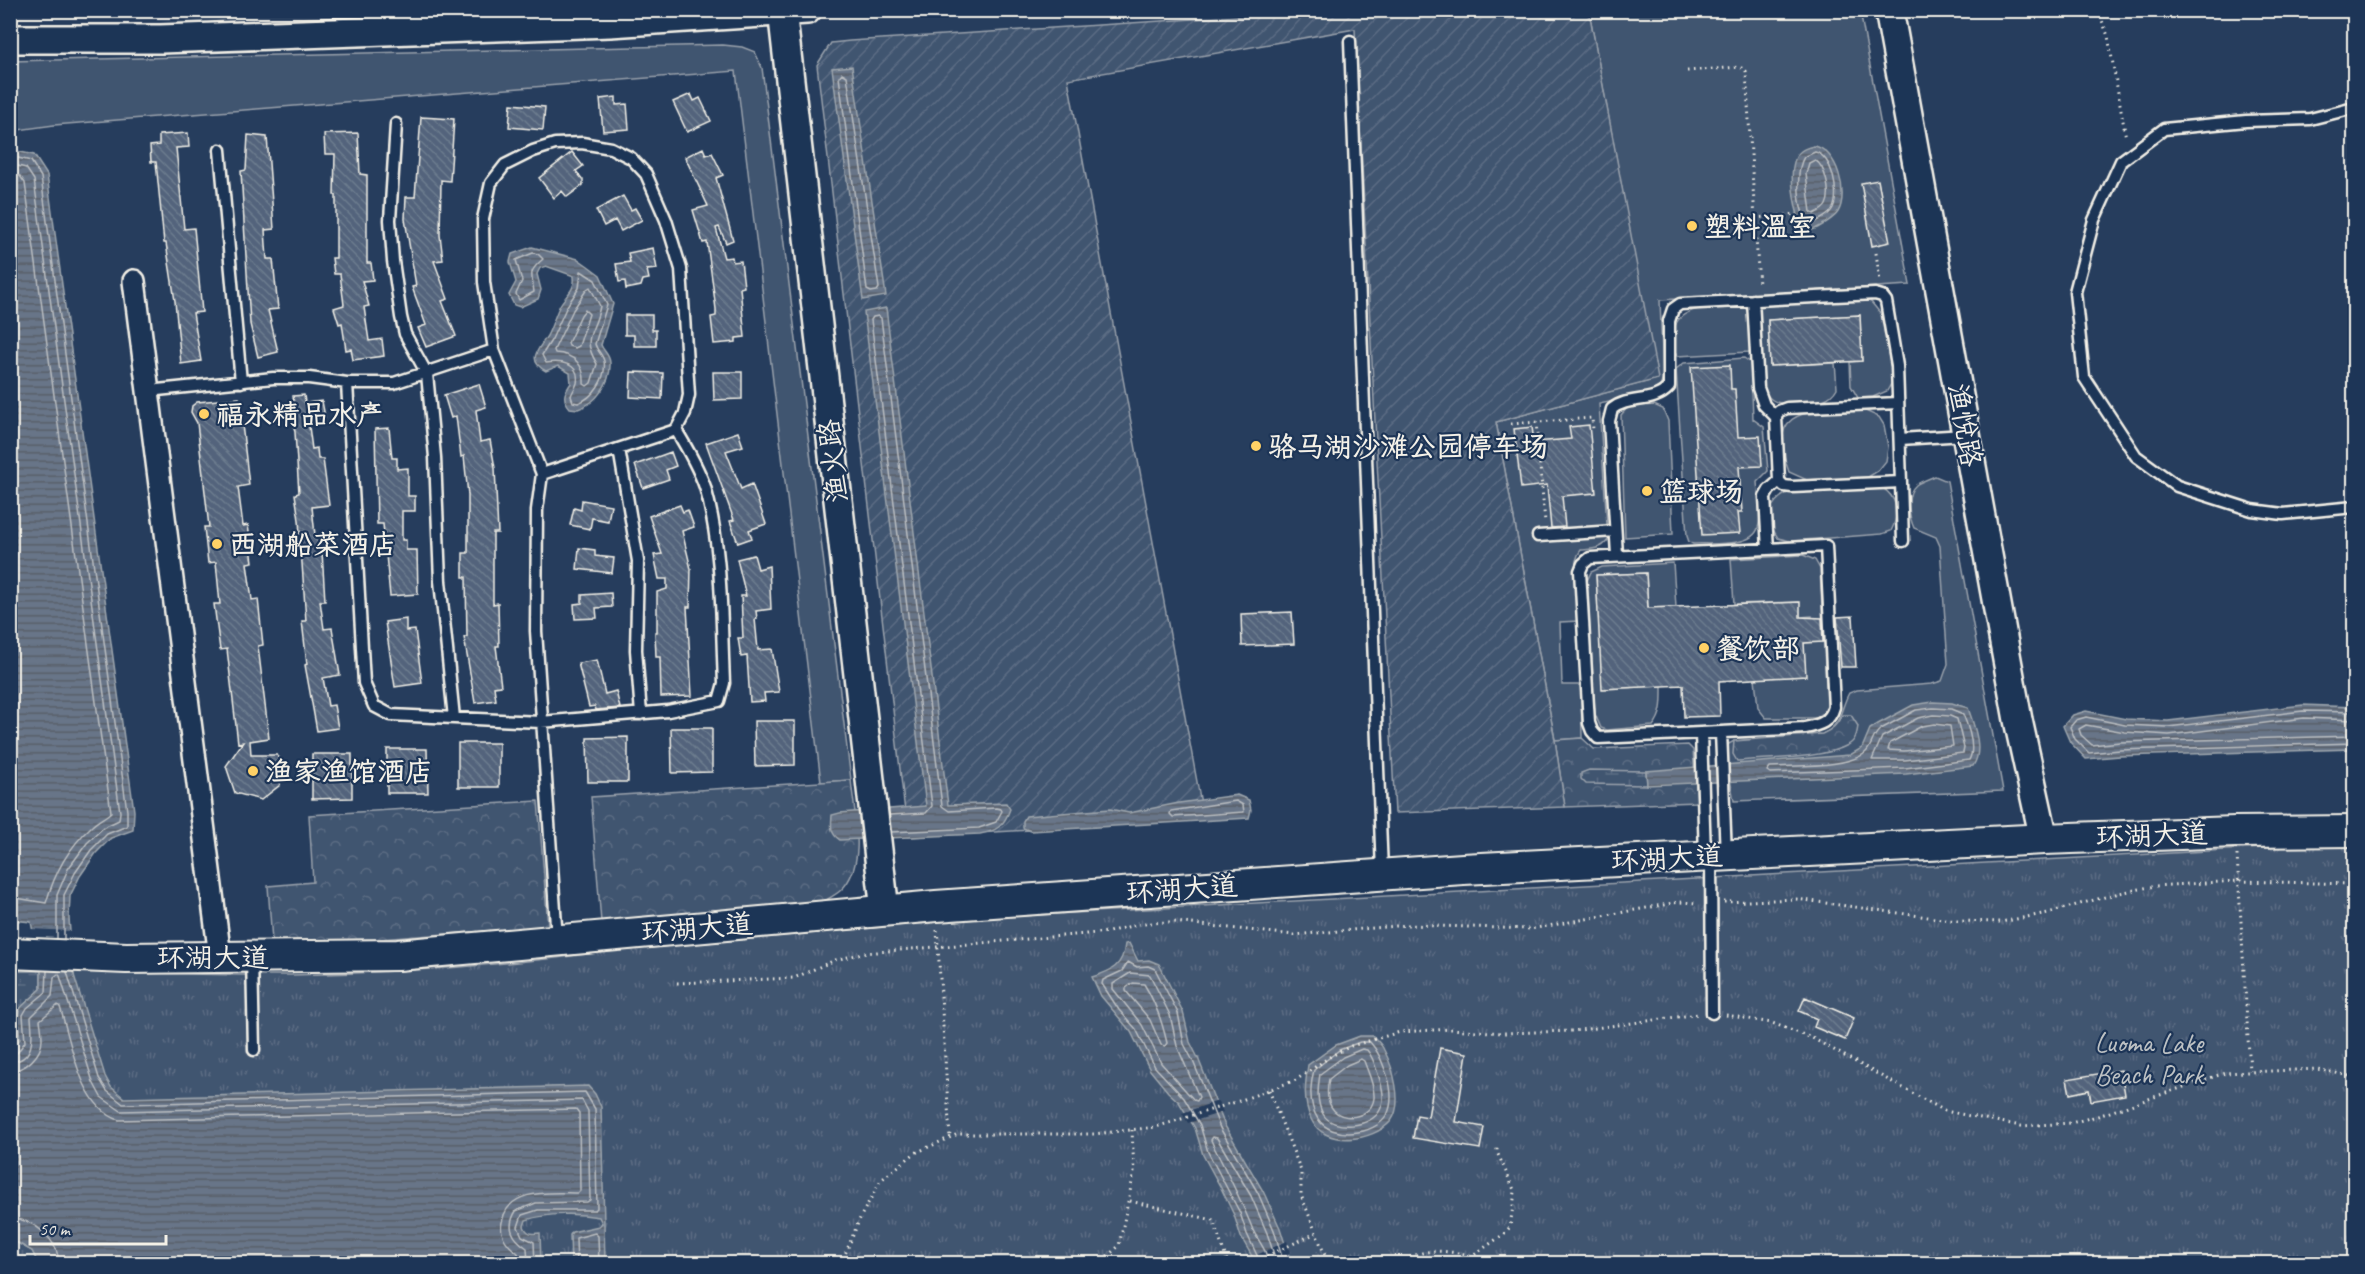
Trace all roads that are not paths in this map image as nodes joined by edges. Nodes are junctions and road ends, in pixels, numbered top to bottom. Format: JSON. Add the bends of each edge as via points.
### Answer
{"nodes":[{"id":1,"x":1889,"y":10,"type":"edge"},
{"id":2,"x":790,"y":11,"type":"edge"},
{"id":3,"x":10,"y":39,"type":"edge"},
{"id":4,"x":1350,"y":41,"type":"dead end"},
{"id":5,"x":2355,"y":108,"type":"edge"},
{"id":6,"x":396,"y":124,"type":"dead end"},
{"id":7,"x":220,"y":150,"type":"dead end"},
{"id":8,"x":135,"y":281,"type":"dead end"},
{"id":9,"x":1756,"y":300,"type":"junction"},
{"id":10,"x":494,"y":350,"type":"junction"},
{"id":11,"x":427,"y":374,"type":"junction"},
{"id":12,"x":241,"y":382,"type":"junction"},
{"id":13,"x":347,"y":383,"type":"junction"},
{"id":14,"x":148,"y":391,"type":"junction"},
{"id":15,"x":1898,"y":403,"type":"junction"},
{"id":16,"x":1776,"y":417,"type":"junction"},
{"id":17,"x":676,"y":430,"type":"junction"},
{"id":18,"x":1966,"y":435,"type":"junction"},
{"id":19,"x":1899,"y":439,"type":"junction"},
{"id":20,"x":620,"y":449,"type":"junction"},
{"id":21,"x":542,"y":474,"type":"junction"},
{"id":22,"x":1779,"y":481,"type":"junction"},
{"id":23,"x":1901,"y":482,"type":"junction"},
{"id":24,"x":2355,"y":507,"type":"edge"},
{"id":25,"x":1615,"y":531,"type":"junction"},
{"id":26,"x":1543,"y":536,"type":"road end"},
{"id":27,"x":1903,"y":541,"type":"dead end"},
{"id":28,"x":1768,"y":549,"type":"junction"},
{"id":29,"x":1617,"y":555,"type":"junction"},
{"id":30,"x":641,"y":714,"type":"junction"},
{"id":31,"x":454,"y":718,"type":"junction"},
{"id":32,"x":541,"y":722,"type":"junction"},
{"id":33,"x":1721,"y":732,"type":"junction"},
{"id":34,"x":1701,"y":733,"type":"junction"},
{"id":35,"x":2355,"y":831,"type":"edge"},
{"id":36,"x":2044,"y":839,"type":"junction"},
{"id":37,"x":1714,"y":856,"type":"junction"},
{"id":38,"x":1382,"y":875,"type":"junction"},
{"id":39,"x":885,"y":911,"type":"junction"},
{"id":40,"x":557,"y":941,"type":"junction"},
{"id":41,"x":10,"y":953,"type":"edge"},
{"id":42,"x":220,"y":957,"type":"junction"},
{"id":43,"x":252,"y":957,"type":"junction"},
{"id":44,"x":1712,"y":1013,"type":"road end"},
{"id":45,"x":254,"y":1050,"type":"dead end"}],
"edges":[{"from":1,"to":18,"type":"street","name":"渔悦路"},
{"from":2,"to":3,"type":"street","via":[[610,23],[161,39]]},
{"from":2,"to":39,"type":"street","name":"渔火路"},
{"from":4,"to":38,"type":"lane"},
{"from":5,"to":24,"type":"lane","via":[[2310,119],[2164,129],[2121,161],[2094,220],[2075,292],[2084,377],[2136,456],[2177,486],[2252,510],[2283,514]]},
{"from":6,"to":11,"type":"lane","via":[[390,220],[395,273],[405,334]]},
{"from":7,"to":12,"type":"lane"},
{"from":8,"to":14,"type":"street"},
{"from":9,"to":15,"type":"lane","via":[[1880,295],[1886,301]]},
{"from":9,"to":16,"type":"lane","via":[[1758,388],[1764,405]]},
{"from":9,"to":25,"type":"lane","via":[[1680,304],[1673,309],[1669,321],[1669,387],[1662,395],[1617,404],[1612,409],[1609,422]]},
{"from":10,"to":11,"type":"lane"},
{"from":10,"to":17,"type":"lane","via":[[484,282],[483,219],[492,183],[506,165],[555,144],[611,148],[631,158],[646,174],[681,269],[689,395]]},
{"from":10,"to":21,"type":"lane"},
{"from":11,"to":13,"type":"lane","via":[[394,383]]},
{"from":11,"to":31,"type":"lane","via":[[440,581]]},
{"from":12,"to":13,"type":"lane","via":[[309,378]]},
{"from":12,"to":14,"type":"lane"},
{"from":13,"to":31,"type":"lane","via":[[364,683],[374,706],[382,712]]},
{"from":14,"to":42,"type":"street"},
{"from":15,"to":16,"type":"lane","via":[[1787,408]]},
{"from":15,"to":19,"type":"lane"},
{"from":16,"to":22,"type":"lane"},
{"from":17,"to":20,"type":"lane"},
{"from":17,"to":30,"type":"lane","via":[[704,487],[719,558],[724,683],[719,701]]},
{"from":18,"to":19,"type":"lane"},
{"from":18,"to":36,"type":"street","name":"渔悦路"},
{"from":19,"to":23,"type":"lane"},
{"from":20,"to":21,"type":"lane"},
{"from":20,"to":30,"type":"lane","via":[[638,561],[636,650]]},
{"from":21,"to":32,"type":"lane","via":[[535,579]]},
{"from":22,"to":23,"type":"lane","via":[[1792,487]]},
{"from":22,"to":28,"type":"lane","via":[[1765,497]]},
{"from":23,"to":27,"type":"lane"},
{"from":25,"to":26,"type":"lane"},
{"from":25,"to":29,"type":"lane"},
{"from":28,"to":29,"type":"lane"},
{"from":28,"to":33,"type":"lane","via":[[1826,546],[1834,707],[1831,716],[1816,726]]},
{"from":29,"to":34,"type":"lane","via":[[1590,558],[1581,571],[1592,730],[1598,738]]},
{"from":30,"to":32,"type":"lane"},
{"from":31,"to":32,"type":"lane"},
{"from":32,"to":40,"type":"lane"},
{"from":33,"to":34,"type":"lane"},
{"from":33,"to":37,"type":"lane"},
{"from":34,"to":37,"type":"lane"},
{"from":35,"to":36,"type":"main road","name":"环湖大道"},
{"from":36,"to":37,"type":"main road","name":"环湖大道"},
{"from":37,"to":38,"type":"main road","name":"环湖大道"},
{"from":37,"to":44,"type":"lane"},
{"from":38,"to":39,"type":"main road","name":"环湖大道"},
{"from":39,"to":40,"type":"main road","name":"环湖大道"},
{"from":40,"to":43,"type":"main road","name":"环湖大道","via":[[398,956]]},
{"from":41,"to":42,"type":"main road","name":"环湖大道"},
{"from":42,"to":43,"type":"main road","name":"环湖大道"},
{"from":43,"to":45,"type":"lane"}]}
